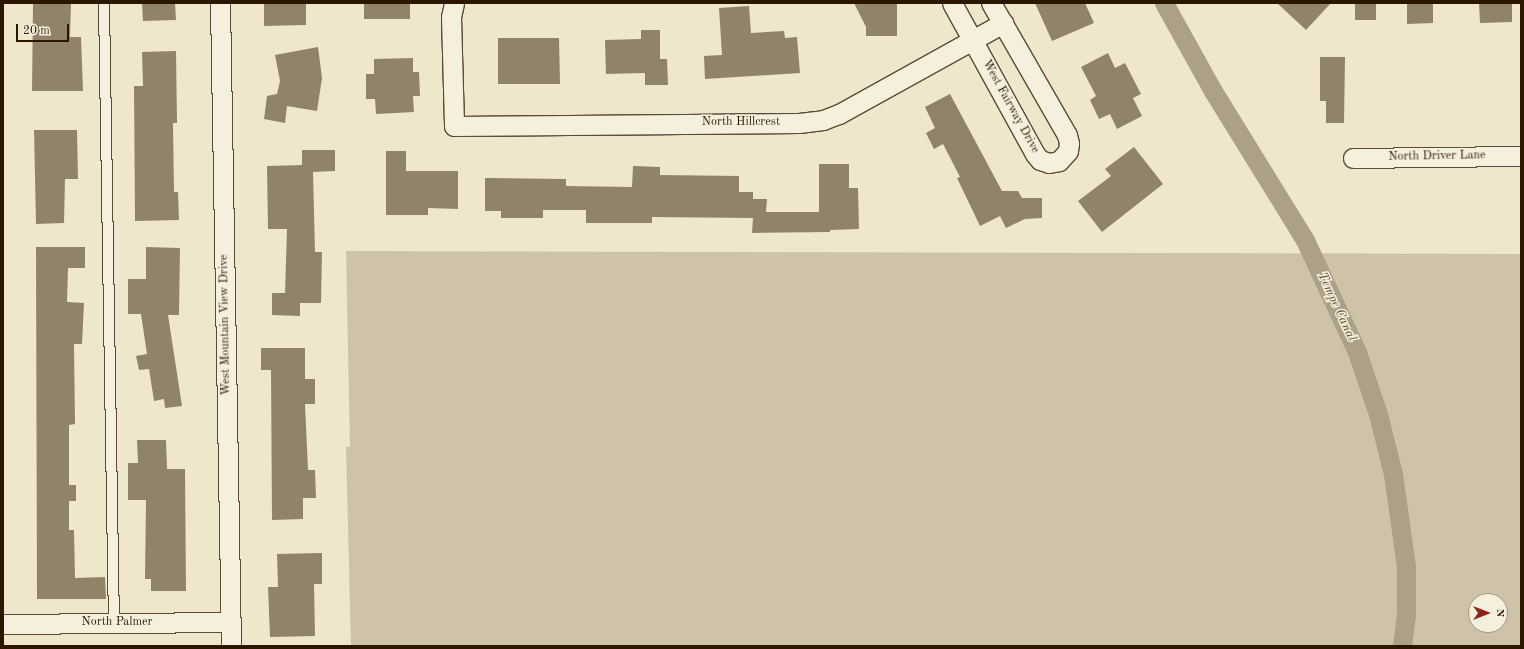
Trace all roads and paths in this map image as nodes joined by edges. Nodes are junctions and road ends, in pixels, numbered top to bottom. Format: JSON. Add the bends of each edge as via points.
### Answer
{"nodes":[{"id":1,"x":104,"y":3,"type":"edge"},
{"id":2,"x":220,"y":3,"type":"edge"},
{"id":3,"x":454,"y":3,"type":"edge"},
{"id":4,"x":952,"y":3,"type":"edge"},
{"id":5,"x":991,"y":3,"type":"edge"},
{"id":6,"x":1003,"y":23,"type":"junction"},
{"id":7,"x":973,"y":39,"type":"junction"},
{"id":8,"x":1521,"y":156,"type":"edge"},
{"id":9,"x":1353,"y":158,"type":"dead end"},
{"id":10,"x":231,"y":622,"type":"junction"},
{"id":11,"x":114,"y":623,"type":"junction"},
{"id":12,"x":3,"y":624,"type":"edge"},
{"id":13,"x":231,"y":646,"type":"edge"}],
"edges":[{"from":1,"to":11,"type":"lane"},
{"from":2,"to":10,"type":"street","name":"West Mountain View Drive"},
{"from":3,"to":7,"type":"street","name":"North Hillcrest","via":[[451,17],[454,126],[799,123],[823,120],[839,114]]},
{"from":4,"to":7,"type":"street","name":"West Fairway Drive"},
{"from":5,"to":6,"type":"street","name":"West Fairway Drive"},
{"from":6,"to":7,"type":"street","name":"North Hillcrest"},
{"from":6,"to":7,"type":"street","name":"West Fairway Drive","via":[[1067,134],[1068,151],[1059,161],[1049,163],[1040,160],[1035,154]]},
{"from":8,"to":9,"type":"street","name":"North Driver Lane"},
{"from":10,"to":11,"type":"street","name":"North Palmer"},
{"from":10,"to":13,"type":"street","name":"West Mountain View Drive"},
{"from":11,"to":12,"type":"street","name":"North Palmer"}]}
